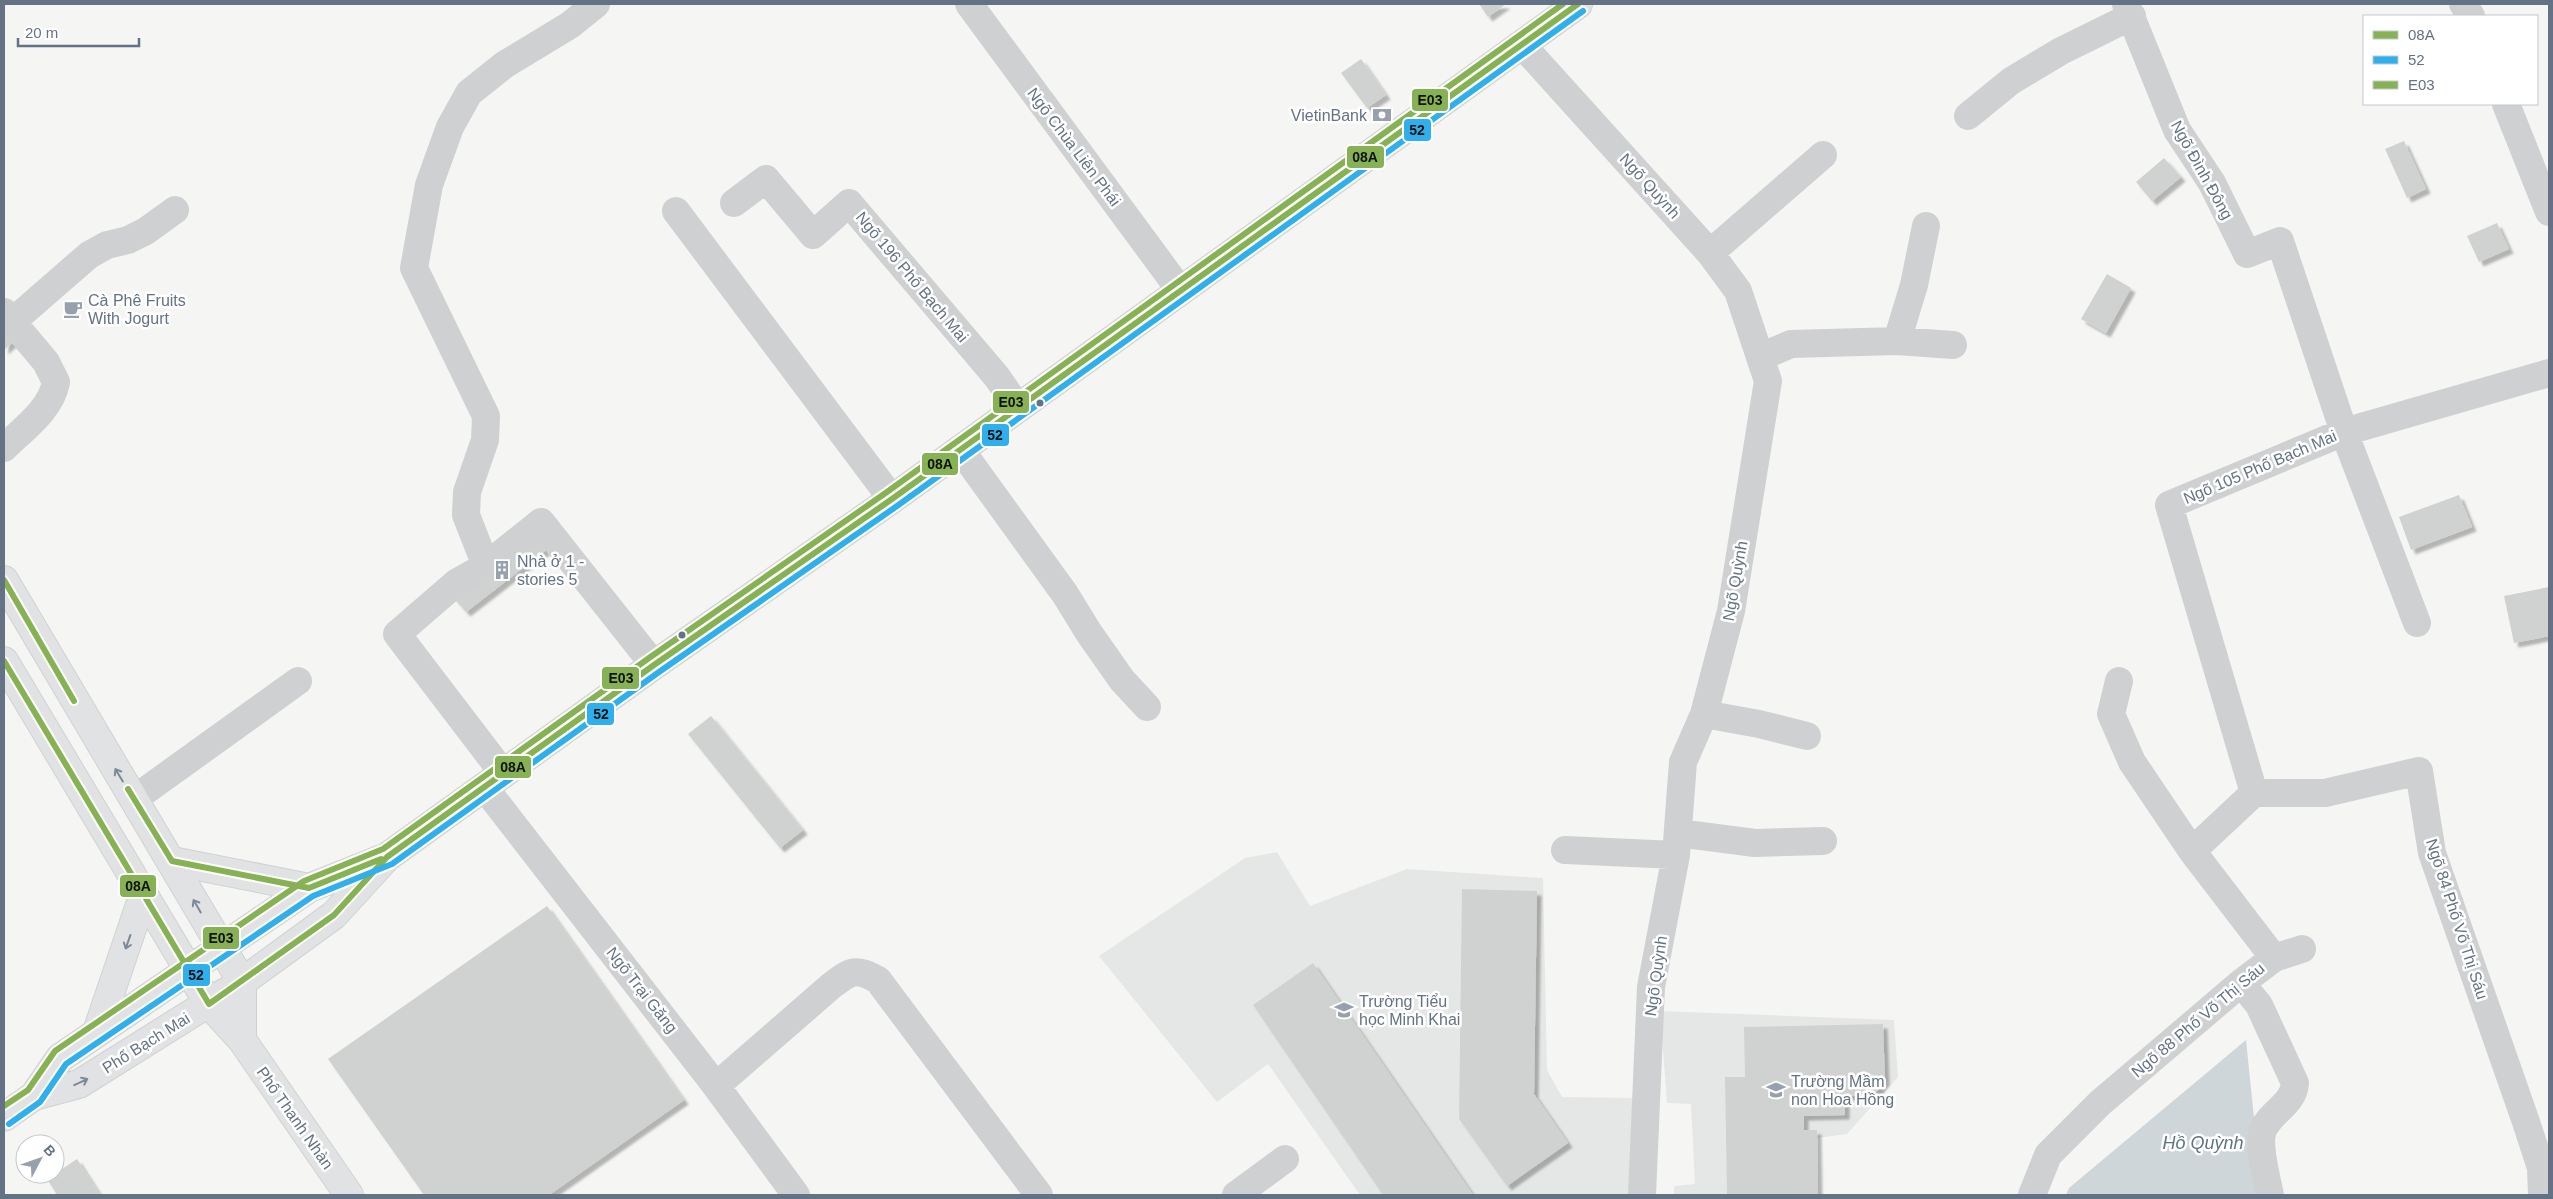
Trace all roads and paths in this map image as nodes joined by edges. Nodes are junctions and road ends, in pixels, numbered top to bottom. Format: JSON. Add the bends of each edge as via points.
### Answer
{"nodes":[{"id":1,"x":596,"y":4,"type":"edge"},
{"id":2,"x":968,"y":4,"type":"edge"},
{"id":3,"x":1578,"y":4,"type":"edge"},
{"id":4,"x":2463,"y":4,"type":"edge"},
{"id":5,"x":2129,"y":10,"type":"edge"},
{"id":6,"x":2470,"y":15,"type":"edge"},
{"id":7,"x":1522,"y":45,"type":"junction"},
{"id":8,"x":2506,"y":105,"type":"edge"},
{"id":9,"x":1968,"y":116,"type":"dead end"},
{"id":10,"x":1823,"y":155,"type":"dead end"},
{"id":11,"x":734,"y":203,"type":"dead end"},
{"id":12,"x":175,"y":210,"type":"dead end"},
{"id":13,"x":676,"y":211,"type":"dead end"},
{"id":14,"x":2549,"y":212,"type":"edge"},
{"id":15,"x":1926,"y":226,"type":"dead end"},
{"id":16,"x":1710,"y":252,"type":"junction"},
{"id":17,"x":1180,"y":290,"type":"junction"},
{"id":18,"x":8,"y":317,"type":"edge"},
{"id":19,"x":1897,"y":341,"type":"junction"},
{"id":20,"x":1953,"y":345,"type":"dead end"},
{"id":21,"x":1760,"y":357,"type":"junction"},
{"id":22,"x":2549,"y":373,"type":"edge"},
{"id":23,"x":1018,"y":408,"type":"junction"},
{"id":24,"x":2344,"y":432,"type":"junction"},
{"id":25,"x":4,"y":448,"type":"edge"},
{"id":26,"x":960,"y":449,"type":"junction"},
{"id":27,"x":892,"y":499,"type":"junction"},
{"id":28,"x":486,"y":566,"type":"junction"},
{"id":29,"x":4,"y":580,"type":"edge"},
{"id":30,"x":2417,"y":623,"type":"dead end"},
{"id":31,"x":4,"y":661,"type":"edge"},
{"id":32,"x":654,"y":665,"type":"junction"},
{"id":33,"x":2119,"y":681,"type":"dead end"},
{"id":34,"x":298,"y":682,"type":"dead end"},
{"id":35,"x":1147,"y":707,"type":"dead end"},
{"id":36,"x":1704,"y":714,"type":"junction"},
{"id":37,"x":1807,"y":736,"type":"dead end"},
{"id":38,"x":493,"y":780,"type":"junction"},
{"id":39,"x":2254,"y":793,"type":"junction"},
{"id":40,"x":134,"y":799,"type":"junction"},
{"id":41,"x":1824,"y":841,"type":"dead end"},
{"id":42,"x":1677,"y":844,"type":"junction"},
{"id":43,"x":1565,"y":850,"type":"dead end"},
{"id":44,"x":2192,"y":851,"type":"junction"},
{"id":45,"x":387,"y":857,"type":"junction"},
{"id":46,"x":172,"y":862,"type":"junction"},
{"id":47,"x":309,"y":888,"type":"junction"},
{"id":48,"x":143,"y":896,"type":"junction"},
{"id":49,"x":221,"y":948,"type":"junction"},
{"id":50,"x":2302,"y":949,"type":"dead end"},
{"id":51,"x":2274,"y":958,"type":"junction"},
{"id":52,"x":188,"y":970,"type":"junction"},
{"id":53,"x":242,"y":982,"type":"junction"},
{"id":54,"x":2241,"y":982,"type":"junction"},
{"id":55,"x":208,"y":1004,"type":"junction"},
{"id":56,"x":97,"y":1032,"type":"junction"},
{"id":57,"x":242,"y":1040,"type":"junction"},
{"id":58,"x":716,"y":1086,"type":"junction"},
{"id":59,"x":34,"y":1096,"type":"junction"},
{"id":60,"x":4,"y":1117,"type":"edge"},
{"id":61,"x":1285,"y":1159,"type":"dead end"},
{"id":62,"x":349,"y":1195,"type":"edge"},
{"id":63,"x":796,"y":1195,"type":"edge"},
{"id":64,"x":1039,"y":1195,"type":"edge"},
{"id":65,"x":1236,"y":1195,"type":"edge"},
{"id":66,"x":1642,"y":1195,"type":"edge"},
{"id":67,"x":2032,"y":1195,"type":"edge"},
{"id":68,"x":2270,"y":1195,"type":"edge"},
{"id":69,"x":2542,"y":1195,"type":"edge"}],
"edges":[{"from":1,"to":28,"type":"street","via":[[570,25],[504,65],[469,93],[450,127],[429,185],[414,268],[486,416],[485,440],[467,492],[466,514]]},
{"from":2,"to":17,"type":"street","name":"Ngõ Chùa Liên Phái"},
{"from":3,"to":7,"type":"main road","name":"Phố Bạch Mai"},
{"from":4,"to":6,"type":"street"},
{"from":5,"to":9,"type":"street","via":[[2011,81]]},
{"from":5,"to":24,"type":"street","name":"Ngõ Đình Đông","via":[[2177,130],[2212,184],[2246,254],[2280,240]]},
{"from":7,"to":16,"type":"street","name":"Ngõ Quỳnh"},
{"from":7,"to":17,"type":"main road","name":"Phố Bạch Mai"},
{"from":8,"to":14,"type":"street"},
{"from":10,"to":16,"type":"street"},
{"from":11,"to":23,"type":"street","name":"Ngõ 196 Phố Bạch Mai","via":[[766,179],[813,234],[849,202],[997,377]]},
{"from":12,"to":18,"type":"street","via":[[146,231],[89,255]]},
{"from":13,"to":27,"type":"street"},
{"from":15,"to":19,"type":"street","via":[[1914,285]]},
{"from":16,"to":21,"type":"street","name":"Ngõ Quỳnh","via":[[1738,291]]},
{"from":17,"to":23,"type":"main road","name":"Phố Bạch Mai"},
{"from":18,"to":25,"type":"street","via":[[46,362],[56,382],[51,399]]},
{"from":19,"to":20,"type":"street"},
{"from":19,"to":21,"type":"street","via":[[1791,344]]},
{"from":21,"to":36,"type":"street","name":"Ngõ Quỳnh","via":[[1768,380],[1731,611]]},
{"from":22,"to":24,"type":"street","name":"Ngõ 105 Phố Bạch Mai"},
{"from":23,"to":26,"type":"main road","name":"Phố Bạch Mai"},
{"from":24,"to":30,"type":"street"},
{"from":24,"to":39,"type":"street","name":"Ngõ 105 Phố Bạch Mai","via":[[2169,505]]},
{"from":26,"to":27,"type":"main road","name":"Phố Bạch Mai"},
{"from":26,"to":35,"type":"street","via":[[1066,594],[1117,672]]},
{"from":27,"to":32,"type":"main road","name":"Phố Bạch Mai"},
{"from":28,"to":32,"type":"street","via":[[541,522]]},
{"from":28,"to":38,"type":"street","name":"Ngõ Trại Găng","via":[[456,583],[397,634]]},
{"from":40,"to":29,"type":"main road","one_way":true},
{"from":31,"to":48,"type":"main road","name":"Phố Thanh Nhàn"},
{"from":32,"to":38,"type":"main road","name":"Phố Bạch Mai"},
{"from":33,"to":44,"type":"street","name":"Ngõ 88 Phố Võ Thị Sáu","via":[[2111,714],[2132,762]]},
{"from":34,"to":40,"type":"street"},
{"from":36,"to":37,"type":"street"},
{"from":36,"to":42,"type":"street","name":"Ngõ Quỳnh","via":[[1683,762]]},
{"from":38,"to":45,"type":"main road","name":"Phố Bạch Mai"},
{"from":38,"to":58,"type":"street","name":"Ngõ Trại Găng"},
{"from":39,"to":44,"type":"street"},
{"from":39,"to":69,"type":"street","name":"Ngõ 84 Phố Võ Thị Sáu","via":[[2325,793],[2419,771],[2432,853],[2541,1168]]},
{"from":40,"to":46,"type":"main road"},
{"from":41,"to":42,"type":"street"},
{"from":42,"to":43,"type":"street"},
{"from":42,"to":66,"type":"street","name":"Ngõ Quỳnh","via":[[1652,987]]},
{"from":44,"to":51,"type":"street","name":"Ngõ 88 Phố Võ Thị Sáu"},
{"from":45,"to":47,"type":"main road","name":"Phố Bạch Mai"},
{"from":45,"to":53,"type":"main road","name":"Phố Bạch Mai","via":[[334,915]]},
{"from":46,"to":47,"type":"main road"},
{"from":49,"to":46,"type":"main road","one_way":true},
{"from":47,"to":49,"type":"main road","name":"Phố Bạch Mai"},
{"from":48,"to":52,"type":"main road","name":"Phố Thanh Nhàn"},
{"from":48,"to":56,"type":"main road","one_way":true},
{"from":49,"to":52,"type":"main road","name":"Phố Bạch Mai"},
{"from":49,"to":53,"type":"main road"},
{"from":50,"to":51,"type":"street"},
{"from":51,"to":54,"type":"street","name":"Ngõ 88 Phố Võ Thị Sáu"},
{"from":52,"to":55,"type":"main road","name":"Phố Thanh Nhàn"},
{"from":52,"to":56,"type":"main road","name":"Phố Bạch Mai"},
{"from":53,"to":55,"type":"main road","name":"Phố Bạch Mai"},
{"from":53,"to":57,"type":"main road"},
{"from":54,"to":67,"type":"street","name":"Ngõ 88 Phố Võ Thị Sáu","via":[[2100,1102],[2048,1154]]},
{"from":54,"to":68,"type":"street","via":[[2258,1005],[2295,1083],[2291,1098],[2268,1122],[2261,1138]]},
{"from":55,"to":57,"type":"main road","name":"Phố Thanh Nhàn"},
{"from":59,"to":55,"type":"main road","name":"Phố Bạch Mai","one_way":true,"via":[[80,1084]]},
{"from":56,"to":59,"type":"main road","name":"Phố Bạch Mai","via":[[60,1058]]},
{"from":57,"to":62,"type":"main road","name":"Phố Thanh Nhàn"},
{"from":58,"to":63,"type":"street","name":"Ngõ Trại Găng"},
{"from":58,"to":64,"type":"street","via":[[831,986],[848,973],[863,971],[878,980]]},
{"from":59,"to":60,"type":"main road","name":"Phố Bạch Mai"},
{"from":61,"to":65,"type":"street"}]}
